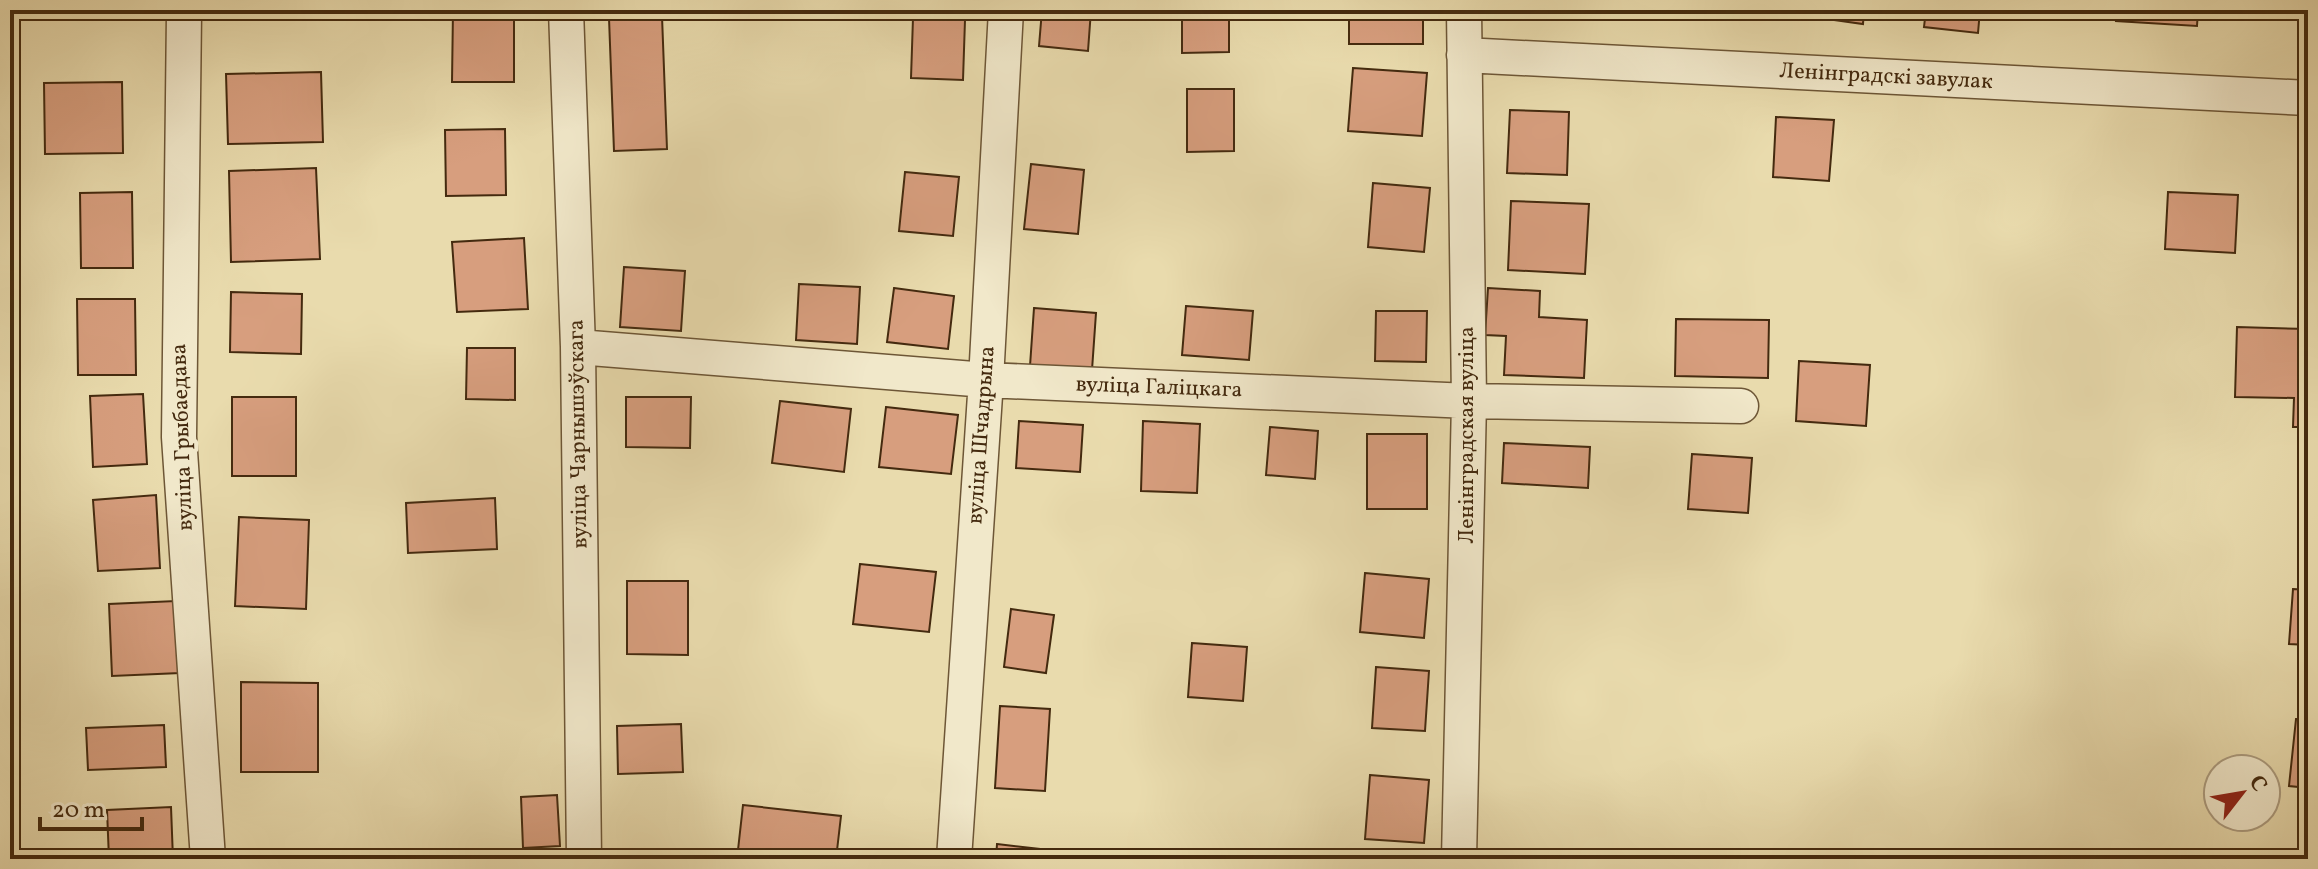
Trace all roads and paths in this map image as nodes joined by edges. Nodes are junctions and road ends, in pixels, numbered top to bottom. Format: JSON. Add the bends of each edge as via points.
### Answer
{"nodes":[{"id":1,"x":566,"y":10,"type":"edge"},
{"id":2,"x":1006,"y":10,"type":"edge"},
{"id":3,"x":1464,"y":10,"type":"edge"},
{"id":4,"x":184,"y":13,"type":"dead end"},
{"id":5,"x":1464,"y":55,"type":"junction"},
{"id":6,"x":2308,"y":98,"type":"edge"},
{"id":7,"x":578,"y":347,"type":"junction"},
{"id":8,"x":986,"y":380,"type":"junction"},
{"id":9,"x":1469,"y":401,"type":"junction"},
{"id":10,"x":1741,"y":406,"type":"dead end"},
{"id":11,"x":208,"y":859,"type":"edge"},
{"id":12,"x":584,"y":859,"type":"edge"},
{"id":13,"x":954,"y":859,"type":"edge"},
{"id":14,"x":1459,"y":859,"type":"edge"}],
"edges":[{"from":1,"to":7,"type":"street","name":"вуліца Чарнышэўскага"},
{"from":2,"to":8,"type":"street","name":"вуліца Шчадрына"},
{"from":3,"to":5,"type":"street","name":"Ленінградская вуліца"},
{"from":4,"to":11,"type":"street","name":"вуліца Грыбаедава","via":[[179,437]]},
{"from":5,"to":6,"type":"street","name":"Ленінградскі завулак"},
{"from":5,"to":9,"type":"street","name":"Ленінградская вуліца"},
{"from":7,"to":8,"type":"street","name":"вуліца Галіцкага"},
{"from":7,"to":12,"type":"street","name":"вуліца Чарнышэўскага"},
{"from":8,"to":9,"type":"street","name":"вуліца Галіцкага"},
{"from":8,"to":13,"type":"street","name":"вуліца Шчадрына"},
{"from":9,"to":10,"type":"street","name":"вуліца Галіцкага"},
{"from":9,"to":14,"type":"street","name":"Ленінградская вуліца"}]}
